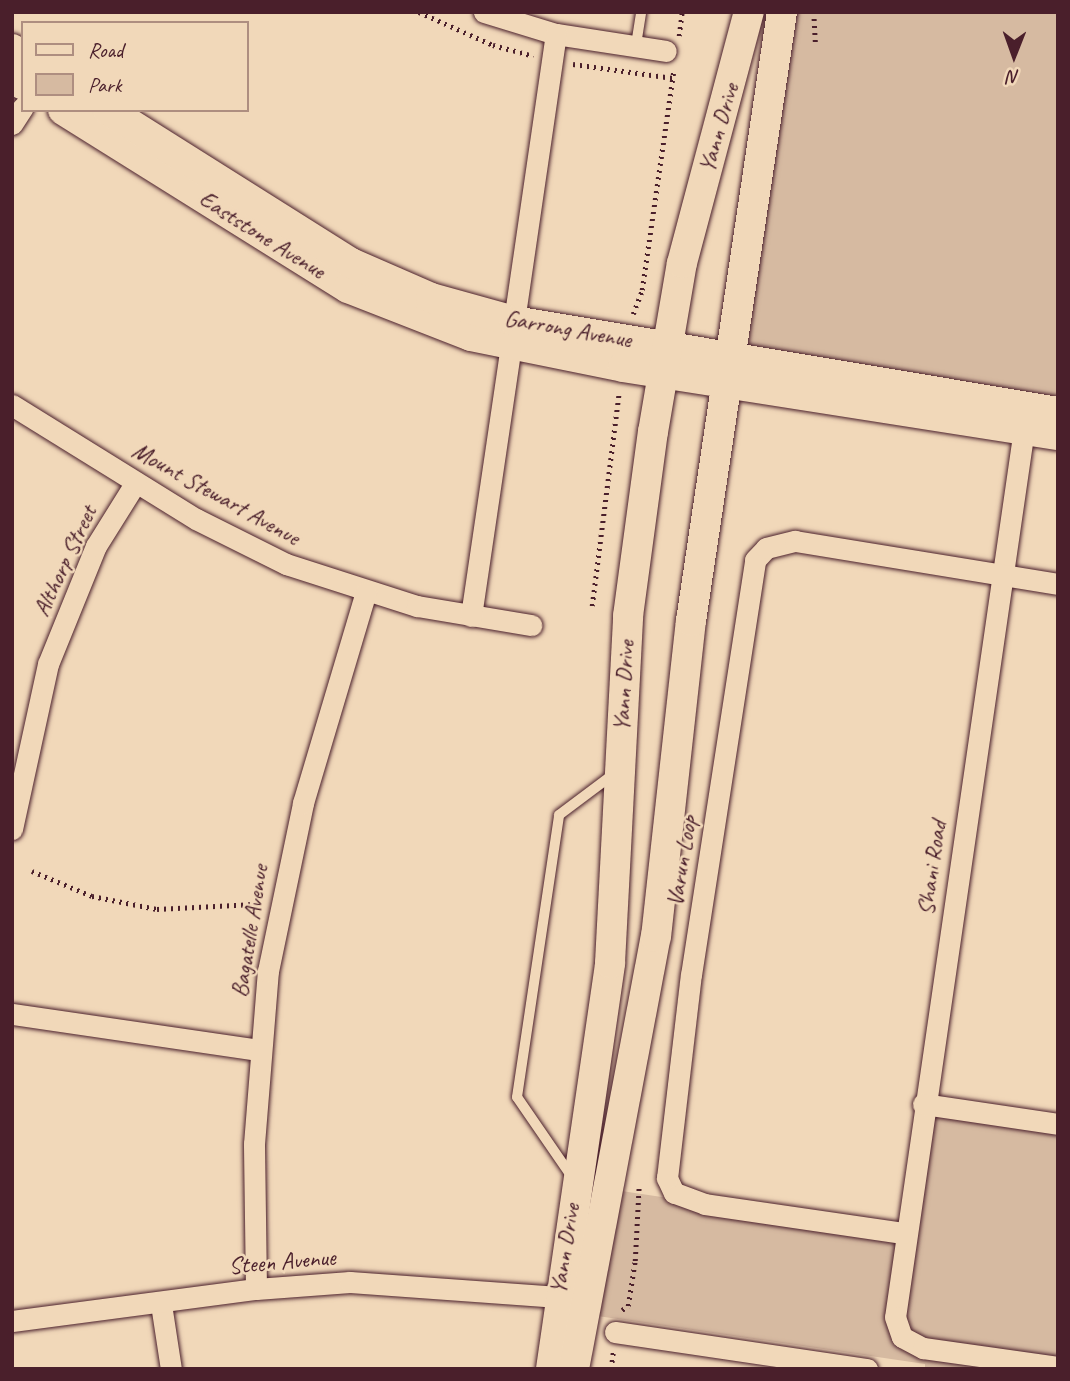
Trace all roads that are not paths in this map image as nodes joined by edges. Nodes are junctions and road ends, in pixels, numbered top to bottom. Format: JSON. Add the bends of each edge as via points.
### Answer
{"nodes":[{"id":1,"x":484,"y":12,"type":"edge"},
{"id":2,"x":640,"y":12,"type":"edge"},
{"id":3,"x":750,"y":12,"type":"edge"},
{"id":4,"x":782,"y":12,"type":"edge"},
{"id":5,"x":556,"y":34,"type":"junction"},
{"id":6,"x":636,"y":46,"type":"junction"},
{"id":7,"x":672,"y":56,"type":"road end"},
{"id":8,"x":66,"y":112,"type":"edge"},
{"id":9,"x":116,"y":115,"type":"edge"},
{"id":10,"x":512,"y":333,"type":"junction"},
{"id":11,"x":471,"y":336,"type":"joint"},
{"id":12,"x":666,"y":358,"type":"junction"},
{"id":13,"x":728,"y":368,"type":"junction"},
{"id":14,"x":12,"y":405,"type":"edge"},
{"id":15,"x":1058,"y":411,"type":"edge"},
{"id":16,"x":1026,"y":418,"type":"junction"},
{"id":17,"x":1058,"y":435,"type":"edge"},
{"id":18,"x":136,"y":482,"type":"junction"},
{"id":19,"x":1002,"y":571,"type":"junction"},
{"id":20,"x":1058,"y":584,"type":"edge"},
{"id":21,"x":366,"y":592,"type":"junction"},
{"id":22,"x":471,"y":616,"type":"junction"},
{"id":23,"x":531,"y":625,"type":"dead end"},
{"id":24,"x":620,"y":770,"type":"junction"},
{"id":25,"x":15,"y":802,"type":"edge"},
{"id":26,"x":12,"y":830,"type":"edge"},
{"id":27,"x":12,"y":1014,"type":"edge"},
{"id":28,"x":260,"y":1050,"type":"junction"},
{"id":29,"x":923,"y":1104,"type":"junction"},
{"id":30,"x":1058,"y":1124,"type":"edge"},
{"id":31,"x":576,"y":1183,"type":"junction"},
{"id":32,"x":904,"y":1233,"type":"junction"},
{"id":33,"x":256,"y":1289,"type":"junction"},
{"id":34,"x":558,"y":1297,"type":"junction"},
{"id":35,"x":161,"y":1304,"type":"junction"},
{"id":36,"x":12,"y":1321,"type":"edge"},
{"id":37,"x":615,"y":1332,"type":"dead end"},
{"id":38,"x":927,"y":1358,"type":"edge"},
{"id":39,"x":1058,"y":1367,"type":"edge"},
{"id":40,"x":171,"y":1369,"type":"edge"},
{"id":41,"x":551,"y":1369,"type":"edge"},
{"id":42,"x":574,"y":1369,"type":"edge"},
{"id":43,"x":867,"y":1369,"type":"edge"}],
"edges":[{"from":1,"to":5,"type":"street"},
{"from":2,"to":6,"type":"lane"},
{"from":3,"to":12,"type":"street","name":"Yann Drive","via":[[689,233]]},
{"from":4,"to":13,"type":"street","name":"Yann Drive"},
{"from":5,"to":6,"type":"street"},
{"from":5,"to":10,"type":"street"},
{"from":6,"to":7,"type":"street"},
{"from":8,"to":11,"type":"street","name":"Eaststone Avenue","via":[[348,288]]},
{"from":9,"to":10,"type":"street","name":"Garrong Avenue","via":[[351,263]]},
{"from":10,"to":11,"type":"street","name":"Garrong Avenue"},
{"from":10,"to":12,"type":"street","name":"Garrong Avenue"},
{"from":10,"to":22,"type":"street"},
{"from":12,"to":13,"type":"street","name":"Garrong Avenue"},
{"from":12,"to":24,"type":"street","name":"Yann Drive","via":[[628,616]]},
{"from":13,"to":16,"type":"street","name":"Garrong Avenue"},
{"from":13,"to":42,"type":"street","name":"Yann Drive","via":[[691,621],[656,937]]},
{"from":14,"to":18,"type":"street","name":"Mount Stewart Avenue"},
{"from":15,"to":16,"type":"street","name":"Garrong Avenue"},
{"from":16,"to":17,"type":"street","name":"Garrong Avenue"},
{"from":16,"to":19,"type":"street","name":"Shani Road"},
{"from":18,"to":21,"type":"street","name":"Mount Stewart Avenue","via":[[242,543]]},
{"from":18,"to":25,"type":"street","name":"Althorp Street","via":[[96,546],[52,652]]},
{"from":19,"to":20,"type":"street"},
{"from":19,"to":29,"type":"street","name":"Shani Road"},
{"from":19,"to":32,"type":"street","name":"Varun Loop","via":[[795,541],[760,553],[691,975],[667,1152],[667,1178],[674,1193],[705,1204]]},
{"from":21,"to":22,"type":"street","name":"Mount Stewart Avenue"},
{"from":21,"to":28,"type":"street","name":"Bagatelle Avenue","via":[[288,863]]},
{"from":22,"to":23,"type":"street","name":"Mount Stewart Avenue"},
{"from":24,"to":31,"type":"street","name":"Yann Drive","via":[[610,963]]},
{"from":24,"to":31,"type":"lane","via":[[559,815],[517,1097]]},
{"from":25,"to":26,"type":"street","name":"Althorp Street"},
{"from":27,"to":28,"type":"street"},
{"from":28,"to":33,"type":"street","name":"Bagatelle Avenue","via":[[254,1144]]},
{"from":29,"to":30,"type":"street"},
{"from":29,"to":32,"type":"street","name":"Shani Road"},
{"from":31,"to":34,"type":"street","name":"Yann Drive"},
{"from":32,"to":38,"type":"street","name":"Shani Road","via":[[895,1317],[902,1337]]},
{"from":33,"to":34,"type":"street","name":"Steen Avenue","via":[[350,1282]]},
{"from":33,"to":35,"type":"street","name":"Steen Avenue"},
{"from":34,"to":41,"type":"street","name":"Yann Drive"},
{"from":35,"to":36,"type":"street","name":"Steen Avenue"},
{"from":35,"to":40,"type":"street"},
{"from":37,"to":43,"type":"street"},
{"from":38,"to":39,"type":"street"}]}
